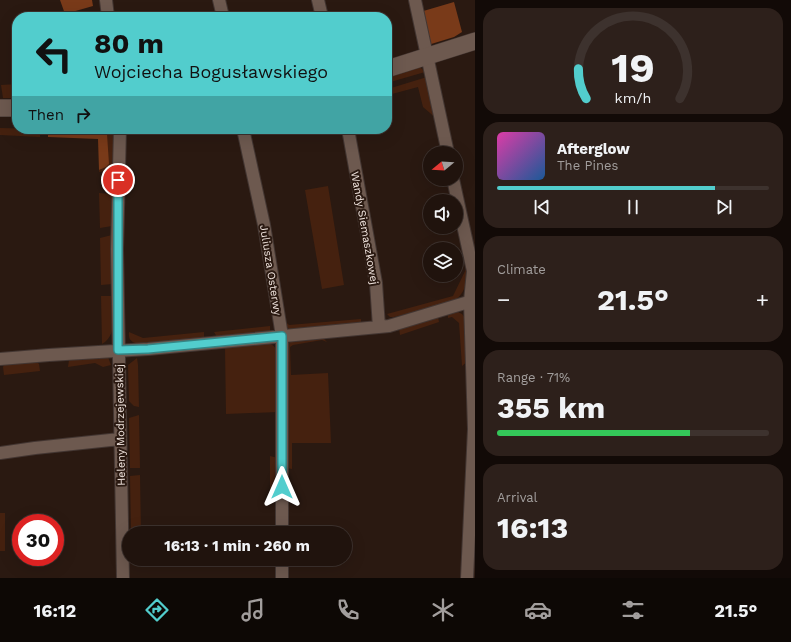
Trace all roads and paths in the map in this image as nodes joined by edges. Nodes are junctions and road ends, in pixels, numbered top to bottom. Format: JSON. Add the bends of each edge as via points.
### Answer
{"nodes":[{"id":1,"x":106,"y":0,"type":"edge"},
{"id":2,"x":219,"y":0,"type":"edge"},
{"id":3,"x":318,"y":0,"type":"edge"},
{"id":4,"x":415,"y":0,"type":"edge"},
{"id":5,"x":107,"y":12,"type":"edge"},
{"id":6,"x":222,"y":12,"type":"edge"},
{"id":7,"x":321,"y":12,"type":"edge"},
{"id":8,"x":475,"y":41,"type":"edge"},
{"id":9,"x":427,"y":57,"type":"junction"},
{"id":10,"x":392,"y":68,"type":"edge"},
{"id":11,"x":0,"y":108,"type":"edge"},
{"id":12,"x":12,"y":108,"type":"edge"},
{"id":13,"x":120,"y":134,"type":"edge"},
{"id":14,"x":244,"y":134,"type":"edge"},
{"id":15,"x":349,"y":134,"type":"edge"},
{"id":16,"x":446,"y":146,"type":"edge"},
{"id":17,"x":455,"y":186,"type":"edge"},
{"id":18,"x":473,"y":301,"type":"edge"},
{"id":19,"x":379,"y":327,"type":"junction"},
{"id":20,"x":282,"y":336,"type":"junction"},
{"id":21,"x":118,"y":350,"type":"junction"},
{"id":22,"x":0,"y":359,"type":"edge"},
{"id":23,"x":120,"y":439,"type":"junction"},
{"id":24,"x":0,"y":453,"type":"edge"},
{"id":25,"x":282,"y":526,"type":"edge"},
{"id":26,"x":282,"y":566,"type":"edge"},
{"id":27,"x":122,"y":578,"type":"edge"},
{"id":28,"x":282,"y":578,"type":"edge"},
{"id":29,"x":467,"y":578,"type":"edge"}],
"edges":[{"from":1,"to":5,"type":"street"},
{"from":2,"to":6,"type":"street"},
{"from":3,"to":7,"type":"street"},
{"from":4,"to":9,"type":"street"},
{"from":8,"to":9,"type":"street"},
{"from":9,"to":10,"type":"street"},
{"from":9,"to":16,"type":"street"},
{"from":11,"to":12,"type":"street"},
{"from":13,"to":21,"type":"street","name":"Heleny Modrzejewskiej"},
{"from":14,"to":20,"type":"street","name":"Juliusza Osterwy","via":[[264,224]]},
{"from":15,"to":19,"type":"street","name":"Wandy Siemaszkowej","via":[[376,283]]},
{"from":17,"to":18,"type":"street","via":[[473,271]]},
{"from":18,"to":19,"type":"street"},
{"from":18,"to":29,"type":"street","via":[[474,429]]},
{"from":19,"to":20,"type":"street"},
{"from":20,"to":21,"type":"street"},
{"from":20,"to":25,"type":"street","name":"Juliusza Osterwy"},
{"from":21,"to":22,"type":"street"},
{"from":21,"to":23,"type":"street","name":"Heleny Modrzejewskiej"},
{"from":23,"to":24,"type":"street"},
{"from":23,"to":27,"type":"street","name":"Heleny Modrzejewskiej"},
{"from":26,"to":28,"type":"street"}]}
